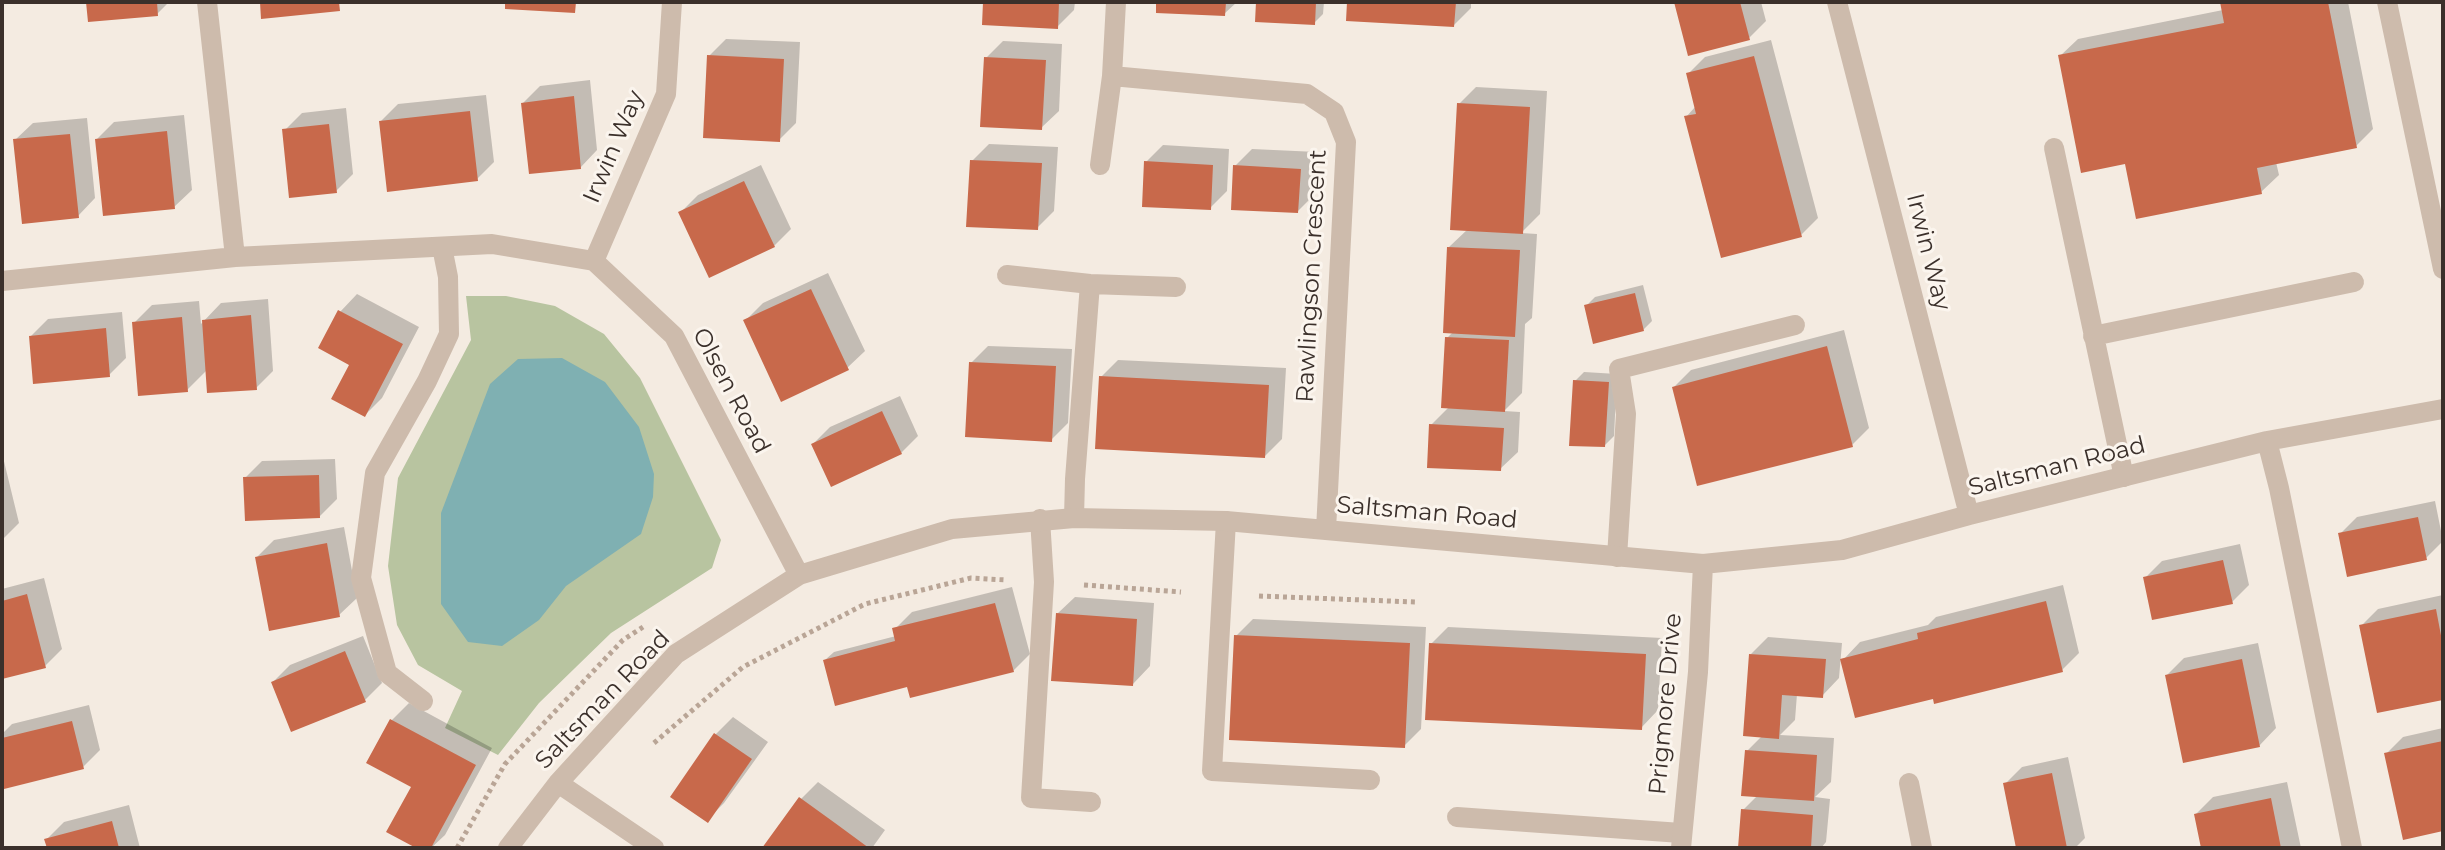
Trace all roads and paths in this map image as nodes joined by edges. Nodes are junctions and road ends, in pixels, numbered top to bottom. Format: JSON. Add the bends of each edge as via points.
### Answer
{"nodes":[{"id":1,"x":207,"y":2,"type":"edge"},
{"id":2,"x":672,"y":2,"type":"edge"},
{"id":3,"x":1116,"y":2,"type":"edge"},
{"id":4,"x":1837,"y":2,"type":"edge"},
{"id":5,"x":2387,"y":2,"type":"edge"},
{"id":6,"x":1112,"y":76,"type":"junction"},
{"id":7,"x":2054,"y":148,"type":"dead end"},
{"id":8,"x":1100,"y":165,"type":"dead end"},
{"id":9,"x":442,"y":247,"type":"junction"},
{"id":10,"x":235,"y":257,"type":"junction"},
{"id":11,"x":594,"y":261,"type":"junction"},
{"id":12,"x":2443,"y":269,"type":"edge"},
{"id":13,"x":1007,"y":275,"type":"dead end"},
{"id":14,"x":2,"y":281,"type":"edge"},
{"id":15,"x":2354,"y":282,"type":"dead end"},
{"id":16,"x":1090,"y":284,"type":"junction"},
{"id":17,"x":1176,"y":287,"type":"dead end"},
{"id":18,"x":1795,"y":325,"type":"dead end"},
{"id":19,"x":2093,"y":336,"type":"junction"},
{"id":20,"x":2443,"y":409,"type":"edge"},
{"id":21,"x":2267,"y":441,"type":"junction"},
{"id":22,"x":2124,"y":477,"type":"junction"},
{"id":23,"x":1969,"y":515,"type":"junction"},
{"id":24,"x":1074,"y":518,"type":"junction"},
{"id":25,"x":1040,"y":519,"type":"junction"},
{"id":26,"x":1226,"y":521,"type":"junction"},
{"id":27,"x":1326,"y":530,"type":"junction"},
{"id":28,"x":1617,"y":557,"type":"junction"},
{"id":29,"x":1703,"y":564,"type":"junction"},
{"id":30,"x":799,"y":575,"type":"junction"},
{"id":31,"x":1044,"y":582,"type":"junction"},
{"id":32,"x":1222,"y":595,"type":"junction"},
{"id":33,"x":1415,"y":602,"type":"dead end"},
{"id":34,"x":423,"y":701,"type":"dead end"},
{"id":35,"x":647,"y":748,"type":"dead end"},
{"id":36,"x":1370,"y":780,"type":"dead end"},
{"id":37,"x":558,"y":783,"type":"junction"},
{"id":38,"x":1909,"y":783,"type":"dead end"},
{"id":39,"x":1091,"y":802,"type":"dead end"},
{"id":40,"x":1457,"y":817,"type":"dead end"},
{"id":41,"x":1681,"y":841,"type":"edge"},
{"id":42,"x":508,"y":848,"type":"edge"},
{"id":43,"x":654,"y":848,"type":"edge"},
{"id":44,"x":1922,"y":848,"type":"edge"},
{"id":45,"x":2352,"y":848,"type":"edge"}],
"edges":[{"from":1,"to":10,"type":"street"},
{"from":2,"to":11,"type":"street","name":"Irwin Way","via":[[666,94]]},
{"from":3,"to":6,"type":"street"},
{"from":4,"to":23,"type":"street","name":"Irwin Way"},
{"from":5,"to":12,"type":"street"},
{"from":6,"to":8,"type":"street"},
{"from":6,"to":27,"type":"street","name":"Rawlingson Crescent","via":[[1307,94],[1334,112],[1346,142]]},
{"from":7,"to":19,"type":"street"},
{"from":9,"to":10,"type":"street"},
{"from":9,"to":11,"type":"street","via":[[492,244]]},
{"from":9,"to":34,"type":"street","via":[[449,334],[375,473],[361,578],[387,673]]},
{"from":10,"to":14,"type":"street"},
{"from":11,"to":30,"type":"street","name":"Olsen Road","via":[[674,336]]},
{"from":13,"to":16,"type":"street"},
{"from":15,"to":19,"type":"street"},
{"from":16,"to":17,"type":"street"},
{"from":16,"to":24,"type":"street"},
{"from":18,"to":28,"type":"street","via":[[1619,369],[1626,414]]},
{"from":19,"to":22,"type":"street"},
{"from":20,"to":21,"type":"street","name":"Saltsman Road"},
{"from":21,"to":22,"type":"street","name":"Saltsman Road"},
{"from":21,"to":45,"type":"street"},
{"from":22,"to":23,"type":"street","name":"Saltsman Road"},
{"from":23,"to":29,"type":"street","name":"Saltsman Road","via":[[1842,550]]},
{"from":24,"to":25,"type":"street","name":"Saltsman Road"},
{"from":24,"to":26,"type":"street","name":"Saltsman Road"},
{"from":25,"to":30,"type":"street","name":"Saltsman Road","via":[[952,529]]},
{"from":25,"to":31,"type":"street"},
{"from":26,"to":27,"type":"street","name":"Saltsman Road"},
{"from":26,"to":32,"type":"street"},
{"from":27,"to":28,"type":"street","name":"Saltsman Road"},
{"from":28,"to":29,"type":"street","name":"Saltsman Road"},
{"from":29,"to":41,"type":"street","name":"Prigmore Drive"},
{"from":30,"to":37,"type":"street","name":"Saltsman Road","via":[[676,654]]},
{"from":31,"to":32,"type":"path"},
{"from":31,"to":35,"type":"path","via":[[971,578],[865,604],[743,667]]},
{"from":31,"to":39,"type":"street","via":[[1031,798]]},
{"from":32,"to":33,"type":"path"},
{"from":32,"to":36,"type":"street","via":[[1212,771]]},
{"from":37,"to":42,"type":"street","name":"Saltsman Road"},
{"from":37,"to":43,"type":"street"},
{"from":38,"to":44,"type":"street"},
{"from":40,"to":41,"type":"street"}]}
